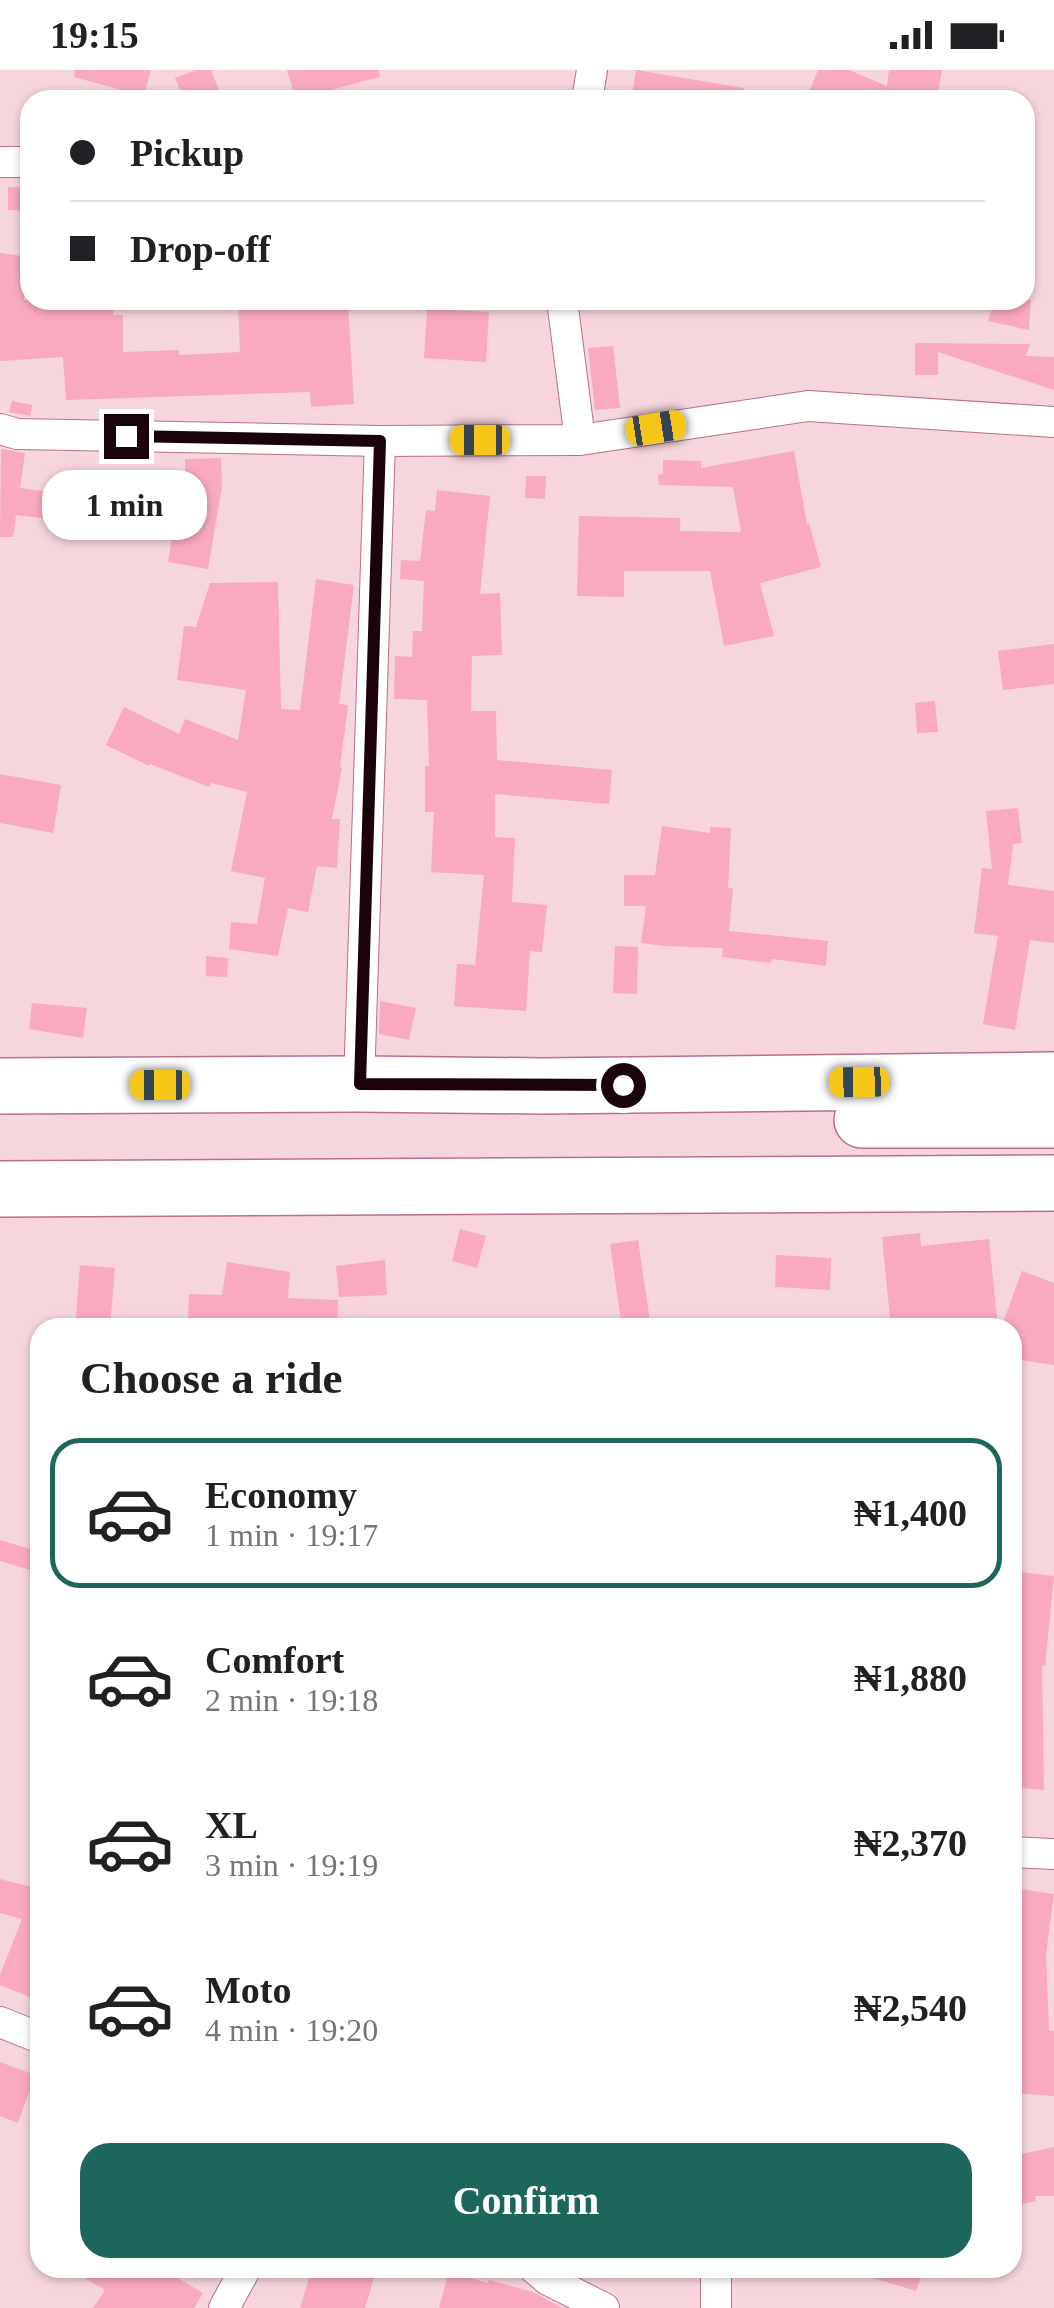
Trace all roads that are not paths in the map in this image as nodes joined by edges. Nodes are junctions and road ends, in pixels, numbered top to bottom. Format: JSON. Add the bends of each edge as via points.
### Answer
{"nodes":[{"id":1,"x":563,"y":310,"type":"edge"},
{"id":2,"x":1054,"y":422,"type":"edge"},
{"id":3,"x":0,"y":429,"type":"edge"},
{"id":4,"x":580,"y":440,"type":"junction"},
{"id":5,"x":380,"y":441,"type":"junction"},
{"id":6,"x":1054,"y":1080,"type":"edge"},
{"id":7,"x":360,"y":1084,"type":"junction"},
{"id":8,"x":0,"y":1086,"type":"edge"},
{"id":9,"x":1054,"y":1120,"type":"edge"},
{"id":10,"x":0,"y":1121,"type":"edge"},
{"id":11,"x":1054,"y":1152,"type":"edge"},
{"id":12,"x":0,"y":1156,"type":"edge"},
{"id":13,"x":1054,"y":1183,"type":"edge"},
{"id":14,"x":0,"y":1189,"type":"edge"},
{"id":15,"x":1022,"y":1852,"type":"edge"},
{"id":16,"x":1054,"y":1854,"type":"edge"},
{"id":17,"x":0,"y":2022,"type":"edge"},
{"id":18,"x":30,"y":2034,"type":"edge"},
{"id":19,"x":240,"y":2278,"type":"edge"},
{"id":20,"x":546,"y":2278,"type":"edge"},
{"id":21,"x":716,"y":2278,"type":"edge"},
{"id":22,"x":224,"y":2308,"type":"edge"},
{"id":23,"x":604,"y":2308,"type":"edge"},
{"id":24,"x":716,"y":2308,"type":"edge"}],
"edges":[{"from":1,"to":4,"type":"street"},
{"from":2,"to":4,"type":"street","via":[[808,406]]},
{"from":3,"to":5,"type":"street"},
{"from":4,"to":5,"type":"street"},
{"from":5,"to":7,"type":"street"},
{"from":6,"to":7,"type":"highway"},
{"from":7,"to":8,"type":"highway"},
{"from":9,"to":10,"type":"highway"},
{"from":11,"to":12,"type":"highway"},
{"from":13,"to":14,"type":"highway"},
{"from":15,"to":16,"type":"street"},
{"from":17,"to":18,"type":"street"},
{"from":19,"to":22,"type":"street"},
{"from":20,"to":23,"type":"street"},
{"from":21,"to":24,"type":"street"}]}
